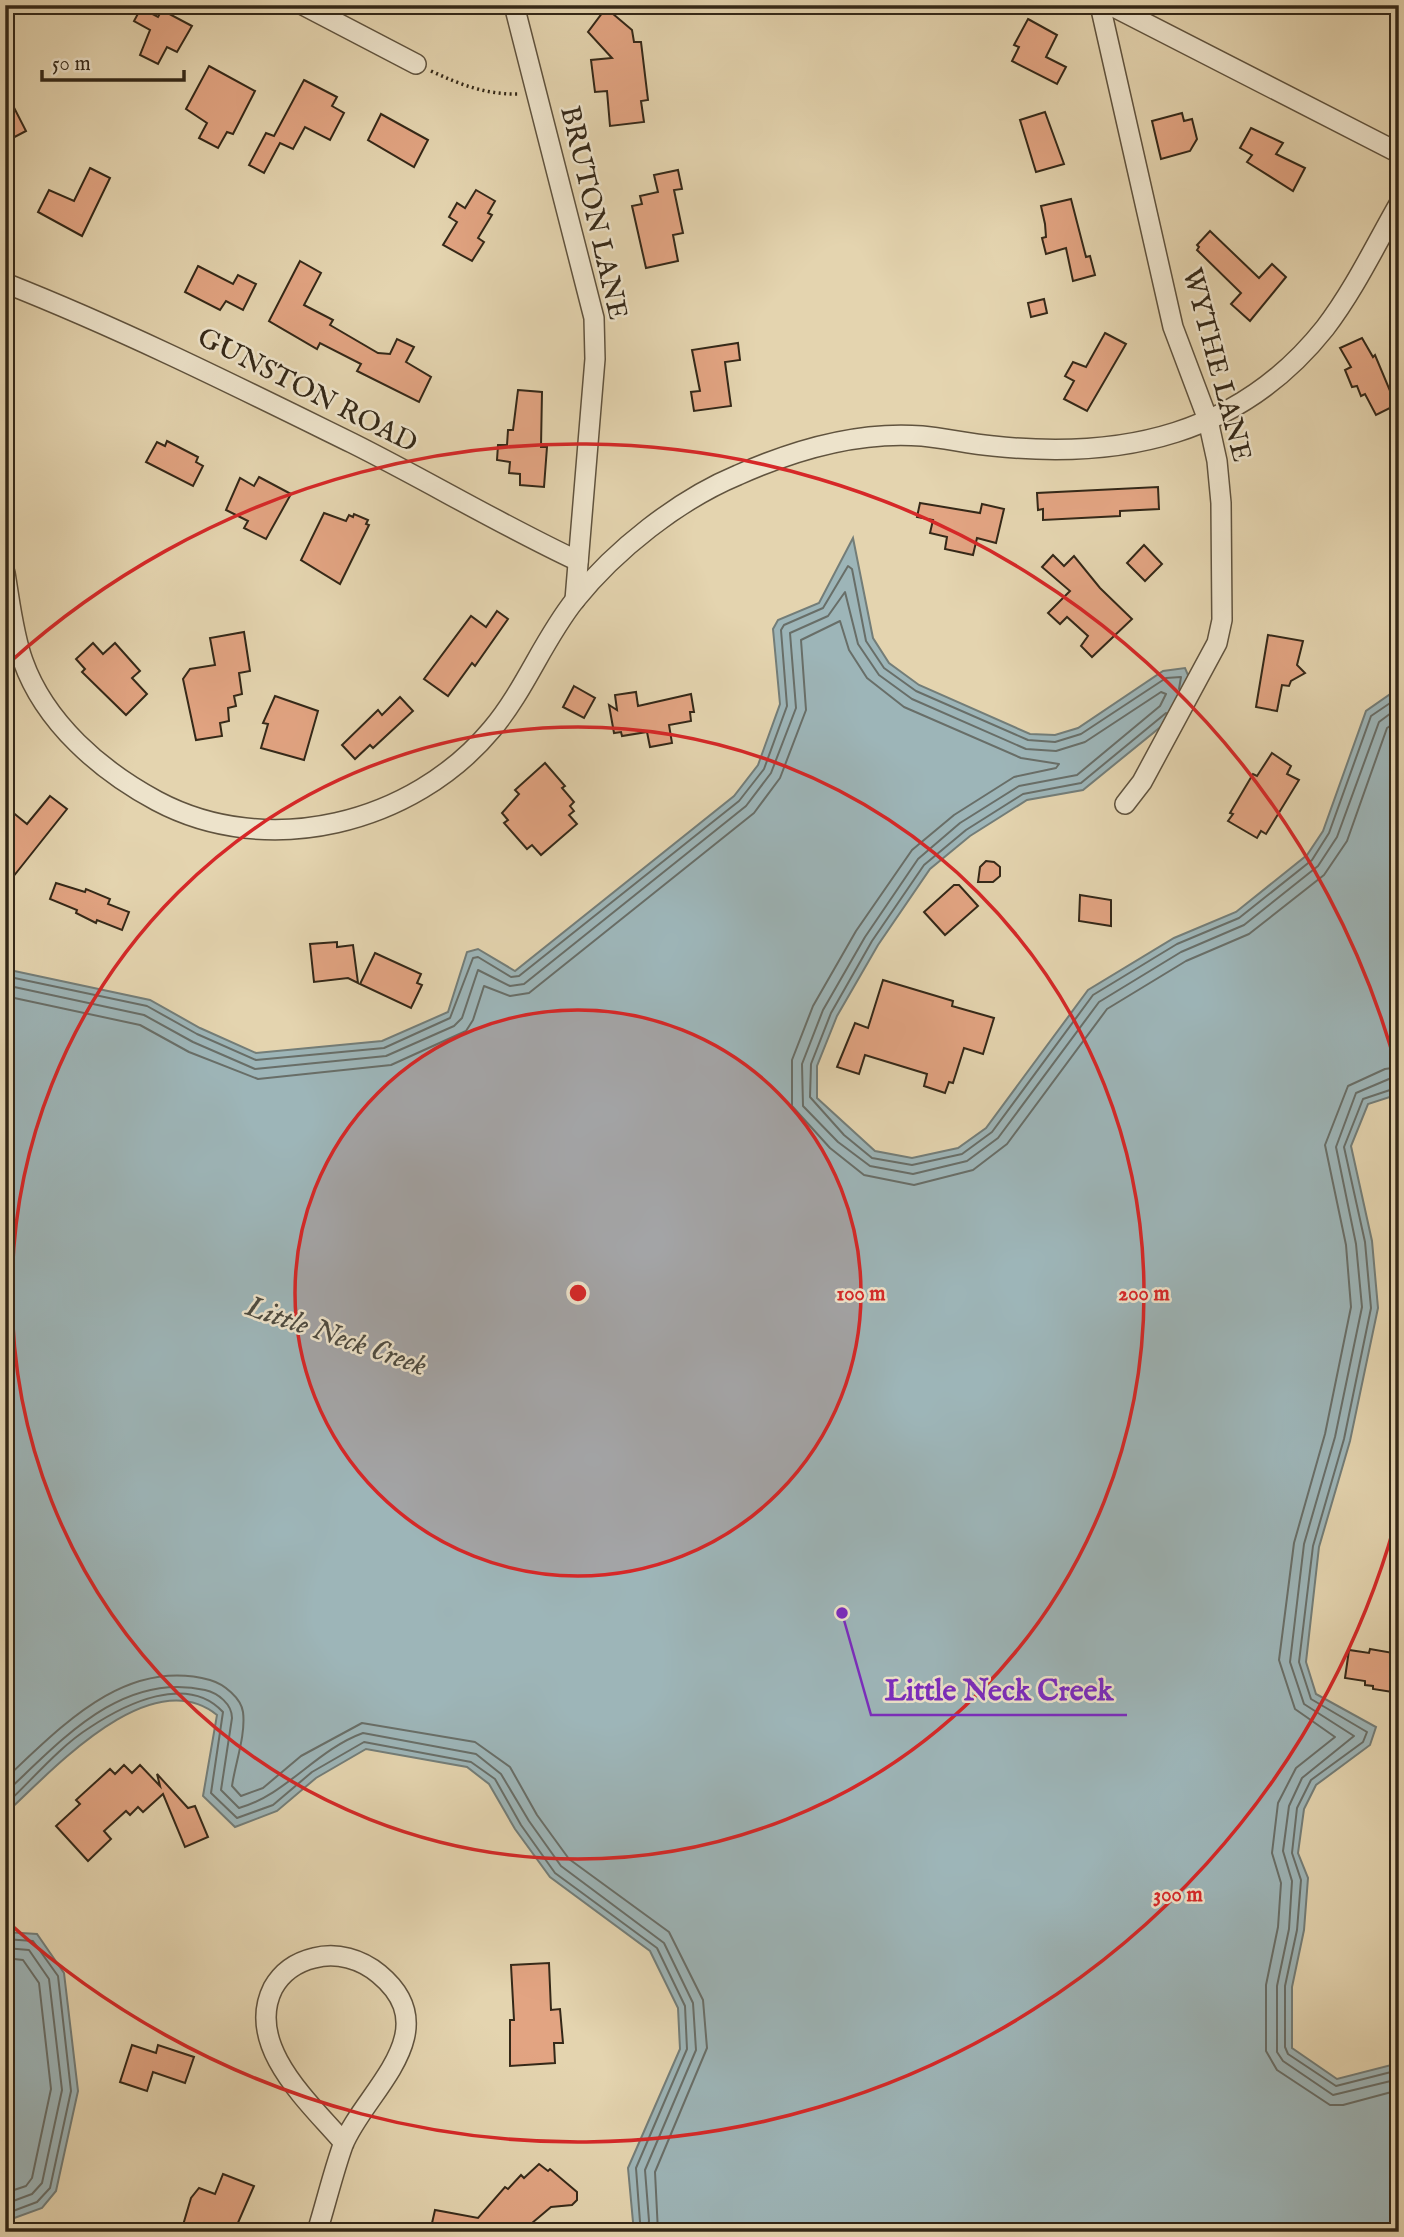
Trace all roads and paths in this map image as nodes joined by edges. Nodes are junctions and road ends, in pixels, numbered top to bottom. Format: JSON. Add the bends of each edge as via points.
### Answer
{"nodes":[{"id":1,"x":303,"y":5,"type":"edge"},
{"id":2,"x":514,"y":5,"type":"edge"},
{"id":3,"x":1100,"y":5,"type":"edge"},
{"id":4,"x":1110,"y":5,"type":"edge"},
{"id":5,"x":416,"y":64,"type":"joint"},
{"id":6,"x":536,"y":90,"type":"junction"},
{"id":7,"x":1399,"y":153,"type":"edge"},
{"id":8,"x":1399,"y":204,"type":"edge"},
{"id":9,"x":5,"y":283,"type":"edge"},
{"id":10,"x":1208,"y":420,"type":"junction"},
{"id":11,"x":578,"y":561,"type":"junction"},
{"id":12,"x":5,"y":573,"type":"edge"},
{"id":13,"x":575,"y":600,"type":"junction"},
{"id":14,"x":1125,"y":804,"type":"dead end"},
{"id":15,"x":344,"y":2143,"type":"junction"},
{"id":16,"x":317,"y":2232,"type":"edge"}],
"edges":[{"from":1,"to":5,"type":"street"},
{"from":2,"to":6,"type":"street","name":"BRUTON LANE"},
{"from":3,"to":10,"type":"street","name":"WYTHE LANE","via":[[1173,327]]},
{"from":4,"to":7,"type":"street"},
{"from":5,"to":6,"type":"path","via":[[460,85],[496,95]]},
{"from":6,"to":11,"type":"street","name":"BRUTON LANE","via":[[594,318],[595,359]]},
{"from":8,"to":10,"type":"street","via":[[1324,329],[1255,393]]},
{"from":9,"to":11,"type":"street","name":"GUNSTON ROAD","via":[[178,358]]},
{"from":10,"to":13,"type":"street","via":[[1171,435],[1074,452],[903,435],[867,437],[798,454],[738,474],[648,530]]},
{"from":10,"to":14,"type":"street","name":"WYTHE LANE","via":[[1221,503],[1222,620],[1217,643],[1142,782]]},
{"from":11,"to":13,"type":"street","name":"BRUTON LANE"},
{"from":12,"to":13,"type":"street","via":[[26,668],[41,698],[72,737],[103,766],[167,806],[200,818],[271,830],[335,823],[381,808],[443,776],[495,727]]},
{"from":15,"to":15,"type":"street","via":[[402,2048],[404,2013],[391,1985],[364,1963],[333,1955],[309,1959],[287,1971],[269,2000],[267,2030],[282,2067]]},
{"from":15,"to":16,"type":"street"}]}
